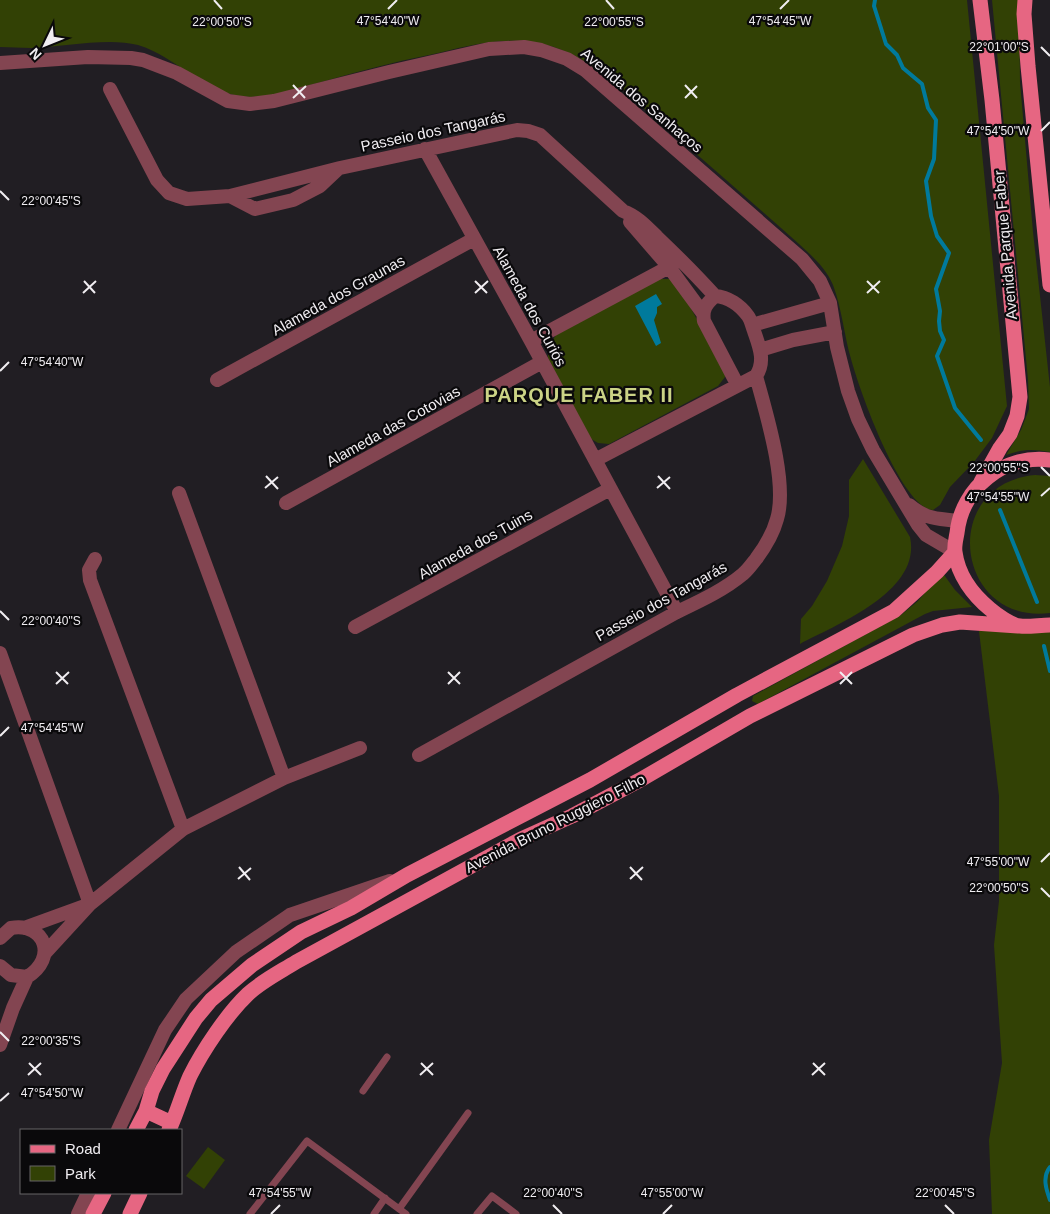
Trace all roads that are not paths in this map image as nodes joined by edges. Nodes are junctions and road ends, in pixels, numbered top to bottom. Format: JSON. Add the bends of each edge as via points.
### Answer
{"nodes":[{"id":1,"x":980,"y":0,"type":"edge"},
{"id":2,"x":1025,"y":0,"type":"edge"},
{"id":3,"x":0,"y":63,"type":"edge"},
{"id":4,"x":110,"y":89,"type":"dead end"},
{"id":5,"x":425,"y":149,"type":"junction"},
{"id":6,"x":340,"y":168,"type":"junction"},
{"id":7,"x":230,"y":196,"type":"junction"},
{"id":8,"x":623,"y":211,"type":"junction"},
{"id":9,"x":474,"y":239,"type":"junction"},
{"id":10,"x":669,"y":267,"type":"junction"},
{"id":11,"x":1050,"y":285,"type":"edge"},
{"id":12,"x":715,"y":296,"type":"junction"},
{"id":13,"x":830,"y":303,"type":"junction"},
{"id":14,"x":702,"y":312,"type":"junction"},
{"id":15,"x":752,"y":325,"type":"junction"},
{"id":16,"x":834,"y":332,"type":"junction"},
{"id":17,"x":531,"y":342,"type":"junction"},
{"id":18,"x":760,"y":350,"type":"junction"},
{"id":19,"x":542,"y":362,"type":"junction"},
{"id":20,"x":756,"y":376,"type":"junction"},
{"id":21,"x":217,"y":380,"type":"dead end"},
{"id":22,"x":737,"y":384,"type":"junction"},
{"id":23,"x":595,"y":460,"type":"junction"},
{"id":24,"x":1050,"y":460,"type":"edge"},
{"id":25,"x":981,"y":482,"type":"junction"},
{"id":26,"x":610,"y":489,"type":"junction"},
{"id":27,"x":179,"y":493,"type":"dead end"},
{"id":28,"x":902,"y":500,"type":"junction"},
{"id":29,"x":286,"y":503,"type":"dead end"},
{"id":30,"x":958,"y":521,"type":"junction"},
{"id":31,"x":955,"y":552,"type":"junction"},
{"id":32,"x":94,"y":559,"type":"dead end"},
{"id":33,"x":677,"y":612,"type":"junction"},
{"id":34,"x":1050,"y":625,"type":"edge"},
{"id":35,"x":1018,"y":626,"type":"junction"},
{"id":36,"x":355,"y":627,"type":"dead end"},
{"id":37,"x":0,"y":653,"type":"edge"},
{"id":38,"x":737,"y":695,"type":"junction"},
{"id":39,"x":750,"y":716,"type":"junction"},
{"id":40,"x":360,"y":748,"type":"dead end"},
{"id":41,"x":419,"y":755,"type":"dead end"},
{"id":42,"x":284,"y":778,"type":"junction"},
{"id":43,"x":182,"y":829,"type":"junction"},
{"id":44,"x":408,"y":875,"type":"junction"},
{"id":45,"x":90,"y":904,"type":"junction"},
{"id":46,"x":12,"y":929,"type":"edge"},
{"id":47,"x":0,"y":938,"type":"edge"},
{"id":48,"x":46,"y":953,"type":"junction"},
{"id":49,"x":0,"y":966,"type":"edge"},
{"id":50,"x":27,"y":977,"type":"junction"},
{"id":51,"x":0,"y":1045,"type":"edge"},
{"id":52,"x":387,"y":1057,"type":"dead end"},
{"id":53,"x":363,"y":1091,"type":"dead end"},
{"id":54,"x":146,"y":1111,"type":"junction"},
{"id":55,"x":468,"y":1114,"type":"dead end"},
{"id":56,"x":170,"y":1127,"type":"edge"},
{"id":57,"x":118,"y":1129,"type":"edge"},
{"id":58,"x":137,"y":1129,"type":"edge"},
{"id":59,"x":88,"y":1194,"type":"edge"},
{"id":60,"x":103,"y":1194,"type":"edge"},
{"id":61,"x":140,"y":1194,"type":"edge"},
{"id":62,"x":385,"y":1198,"type":"junction"},
{"id":63,"x":399,"y":1209,"type":"junction"},
{"id":64,"x":78,"y":1214,"type":"edge"},
{"id":65,"x":93,"y":1214,"type":"edge"},
{"id":66,"x":130,"y":1214,"type":"edge"},
{"id":67,"x":250,"y":1214,"type":"edge"},
{"id":68,"x":374,"y":1214,"type":"edge"},
{"id":69,"x":406,"y":1214,"type":"edge"},
{"id":70,"x":477,"y":1214,"type":"edge"},
{"id":71,"x":516,"y":1214,"type":"edge"}],
"edges":[{"from":1,"to":25,"type":"main road","name":"Avenida Parque Faber","via":[[1020,397],[1010,434]]},
{"from":2,"to":11,"type":"main road"},
{"from":3,"to":13,"type":"street","name":"Avenida dos Sanhaços","via":[[88,56],[131,58],[178,73],[228,101],[261,103],[489,49],[524,48],[551,52],[584,70],[802,259],[820,281]]},
{"from":4,"to":7,"type":"street","name":"Passeio dos Tangarás","via":[[163,188],[187,199]]},
{"from":5,"to":6,"type":"street","name":"Passeio dos Tangarás"},
{"from":5,"to":8,"type":"street","name":"Passeio dos Tangarás","via":[[517,130],[528,131],[540,135]]},
{"from":5,"to":9,"type":"street","name":"Alameda dos Curiós"},
{"from":6,"to":7,"type":"street","name":"Passeio dos Tangarás"},
{"from":6,"to":7,"type":"street","name":"Passeio dos Tangarás","via":[[320,186],[293,200],[255,209]]},
{"from":8,"to":10,"type":"street","name":"Passeio dos Tangarás"},
{"from":8,"to":12,"type":"street","name":"Passeio dos Tangarás","via":[[633,215],[652,232]]},
{"from":9,"to":17,"type":"street","name":"Alameda dos Curiós"},
{"from":9,"to":21,"type":"street","name":"Alameda dos Graunas"},
{"from":10,"to":14,"type":"street","name":"Passeio dos Tangarás"},
{"from":10,"to":17,"type":"street"},
{"from":12,"to":14,"type":"street"},
{"from":12,"to":15,"type":"street","name":"Passeio dos Tangarás","via":[[734,302],[749,317]]},
{"from":13,"to":15,"type":"street"},
{"from":13,"to":16,"type":"street","name":"Avenida dos Sanhaços"},
{"from":14,"to":22,"type":"street","name":"Passeio dos Tangarás"},
{"from":15,"to":18,"type":"street","name":"Passeio dos Tangarás"},
{"from":16,"to":18,"type":"street"},
{"from":16,"to":28,"type":"street","name":"Avenida dos Sanhaços","via":[[858,419]]},
{"from":17,"to":19,"type":"street","name":"Alameda dos Curiós"},
{"from":18,"to":20,"type":"street","name":"Passeio dos Tangarás","via":[[762,360]]},
{"from":19,"to":23,"type":"street","name":"Alameda dos Curiós"},
{"from":19,"to":29,"type":"street","name":"Alameda das Cotovias"},
{"from":20,"to":22,"type":"street"},
{"from":20,"to":33,"type":"street","name":"Passeio dos Tangarás","via":[[778,468],[778,518],[766,546],[744,573],[713,594]]},
{"from":22,"to":23,"type":"street"},
{"from":23,"to":26,"type":"street","name":"Alameda dos Curiós"},
{"from":24,"to":25,"type":"main road","via":[[1019,461],[992,472]]},
{"from":25,"to":30,"type":"main road","via":[[967,500]]},
{"from":26,"to":33,"type":"street","name":"Alameda dos Curiós"},
{"from":26,"to":36,"type":"street","name":"Alameda dos Tuins"},
{"from":27,"to":42,"type":"street"},
{"from":28,"to":30,"type":"street","name":"Avenida dos Sanhaços","via":[[924,516]]},
{"from":28,"to":31,"type":"street","name":"Avenida dos Sanhaços","via":[[926,535]]},
{"from":30,"to":31,"type":"main road"},
{"from":31,"to":35,"type":"main road","via":[[966,583],[979,600]]},
{"from":31,"to":38,"type":"main road","name":"Avenida Bruno Ruggiero Filho","via":[[894,611]]},
{"from":32,"to":43,"type":"street","via":[[90,580]]},
{"from":33,"to":41,"type":"street","name":"Passeio dos Tangarás"},
{"from":34,"to":35,"type":"main road","name":"Avenida Bruno Ruggiero Filho"},
{"from":35,"to":39,"type":"main road","name":"Avenida Bruno Ruggiero Filho","via":[[960,622],[927,630]]},
{"from":37,"to":45,"type":"street"},
{"from":38,"to":39,"type":"main road"},
{"from":38,"to":44,"type":"main road","name":"Avenida Bruno Ruggiero Filho","via":[[590,780]]},
{"from":39,"to":56,"type":"main road","name":"Avenida Bruno Ruggiero Filho","via":[[640,780],[521,839],[265,981],[236,1007],[213,1038],[191,1076]]},
{"from":40,"to":42,"type":"street"},
{"from":42,"to":43,"type":"street"},
{"from":43,"to":45,"type":"street"},
{"from":44,"to":54,"type":"main road","name":"Avenida Bruno Ruggiero Filho","via":[[301,932],[230,982],[196,1018],[177,1046],[152,1091]]},
{"from":44,"to":57,"type":"street","name":"Avenida Bruno Ruggiero Filho","via":[[290,915],[236,952],[186,999],[165,1030]]},
{"from":45,"to":46,"type":"street"},
{"from":45,"to":48,"type":"street"},
{"from":46,"to":47,"type":"street"},
{"from":46,"to":48,"type":"street","via":[[37,934]]},
{"from":48,"to":50,"type":"street","via":[[39,968]]},
{"from":49,"to":50,"type":"street","via":[[12,975]]},
{"from":50,"to":51,"type":"street"},
{"from":52,"to":53,"type":"lane"},
{"from":54,"to":56,"type":"main road"},
{"from":54,"to":58,"type":"main road","name":"Avenida Bruno Ruggiero Filho"},
{"from":55,"to":63,"type":"lane"},
{"from":59,"to":64,"type":"street"},
{"from":60,"to":65,"type":"main road"},
{"from":61,"to":66,"type":"main road"},
{"from":62,"to":63,"type":"lane"},
{"from":62,"to":67,"type":"lane","via":[[307,1141]]},
{"from":62,"to":68,"type":"lane"},
{"from":63,"to":69,"type":"lane"},
{"from":70,"to":71,"type":"lane","via":[[492,1196]]}]}
